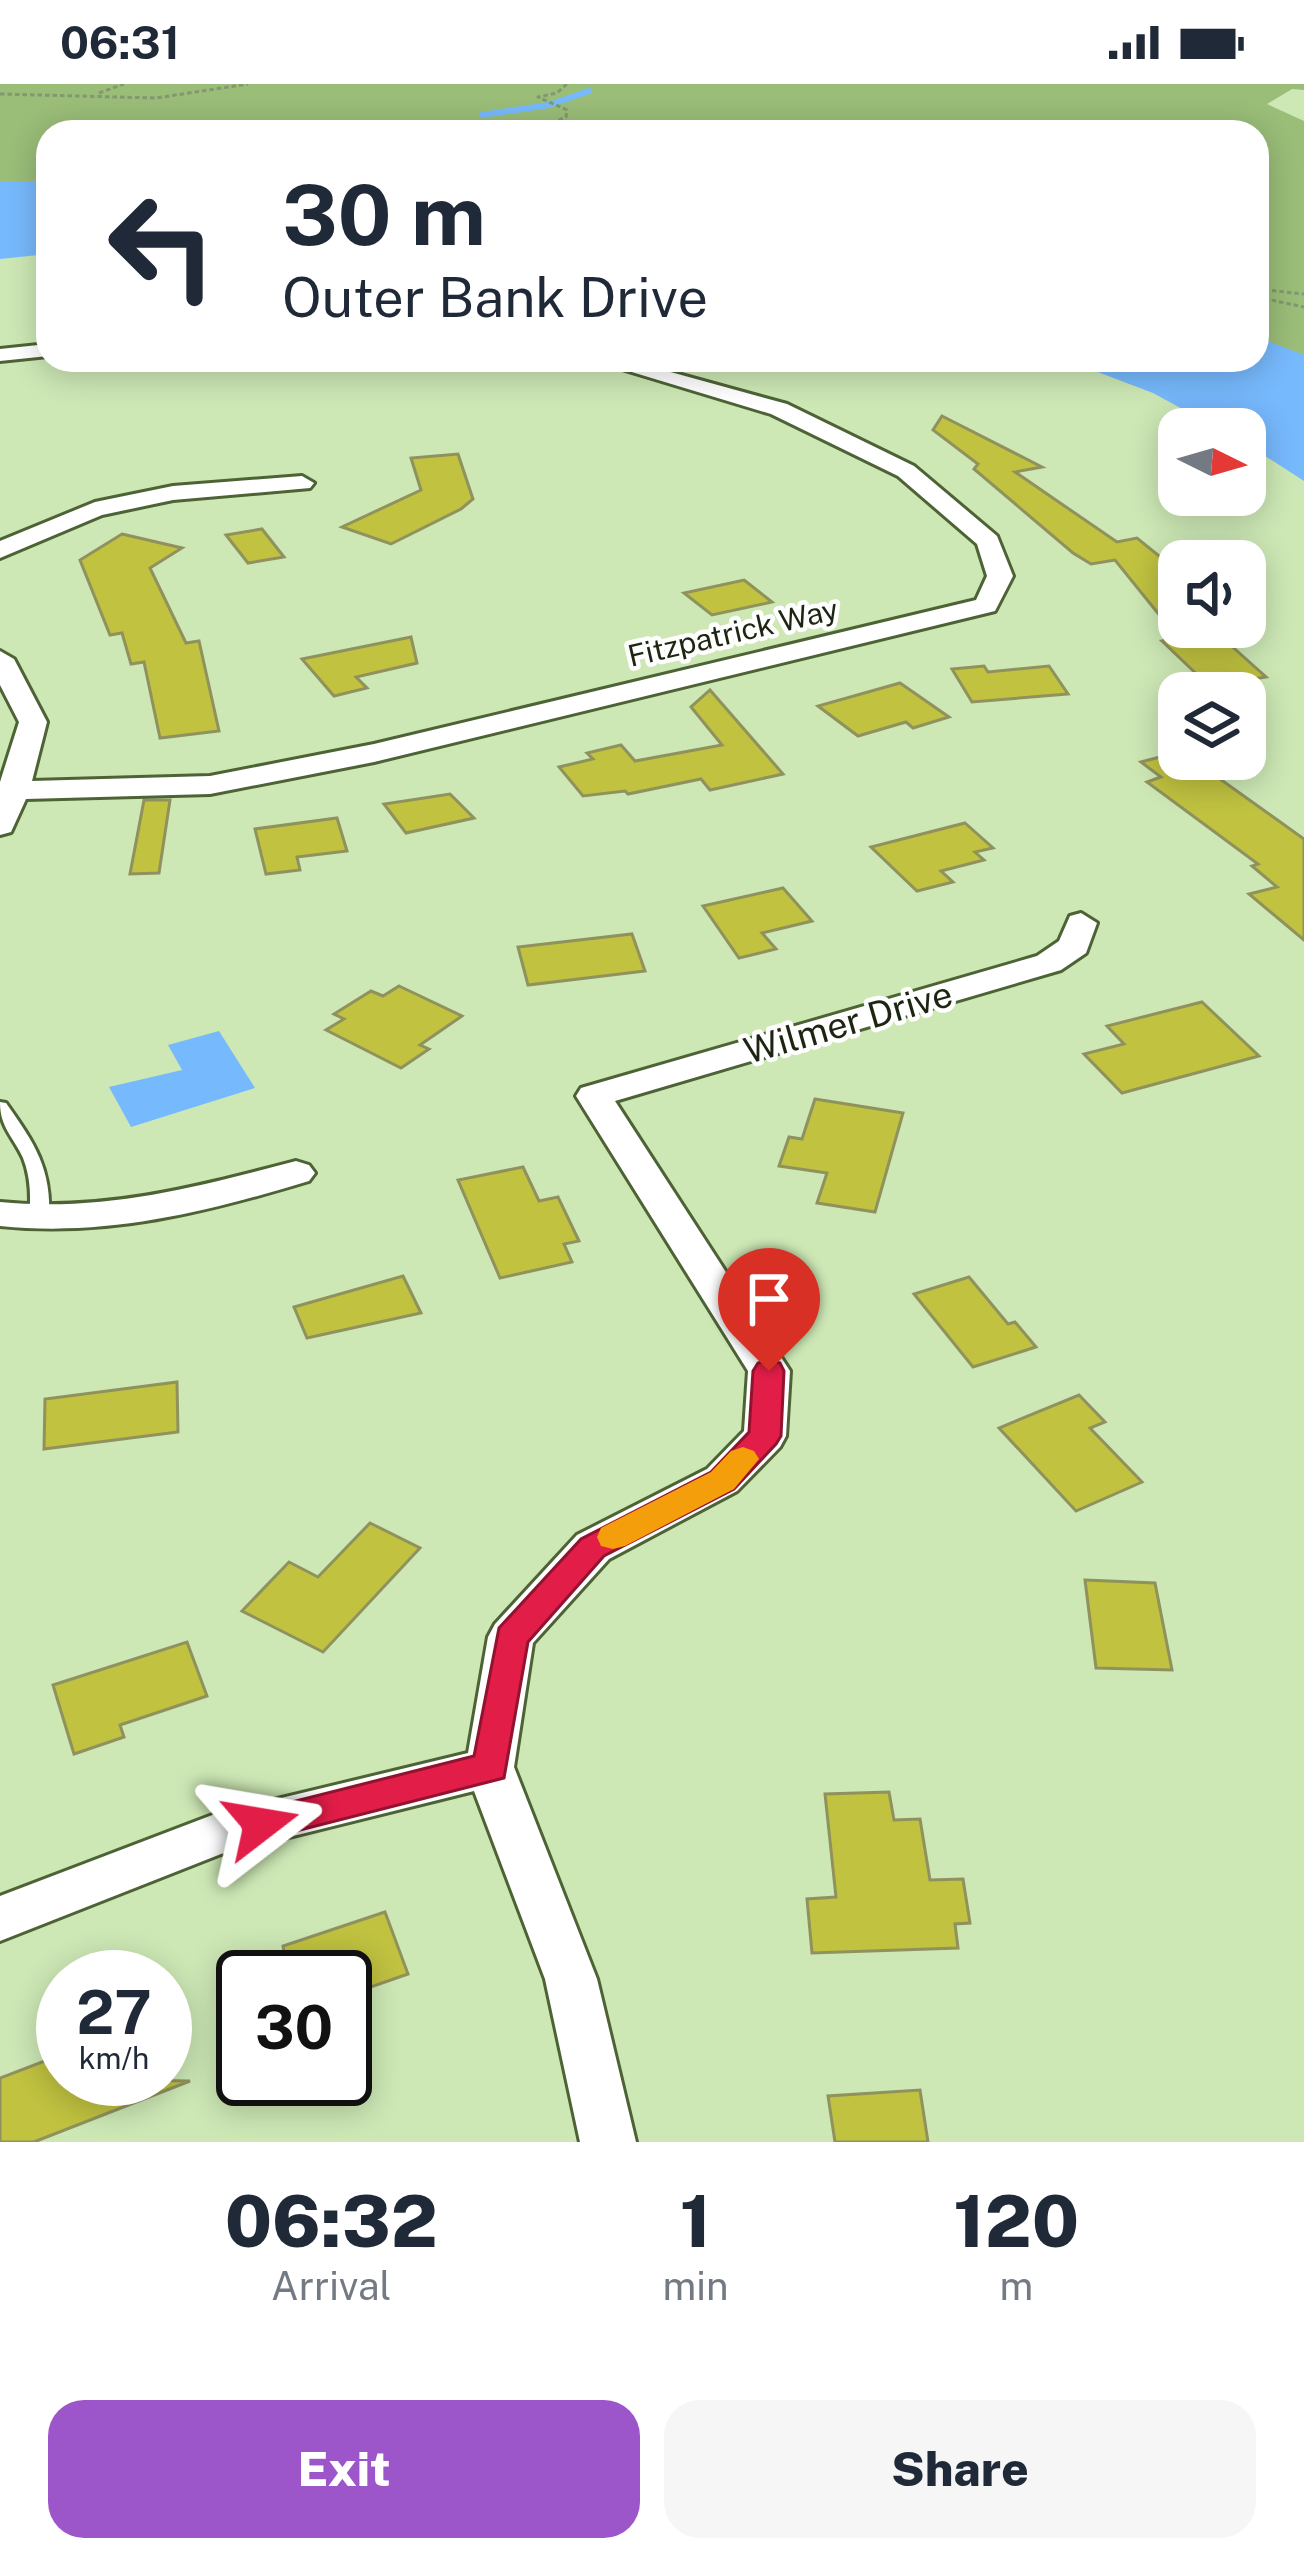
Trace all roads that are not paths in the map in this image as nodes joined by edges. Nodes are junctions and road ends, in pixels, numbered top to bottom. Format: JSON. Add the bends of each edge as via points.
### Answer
{"nodes":[{"id":1,"x":36,"y":351,"type":"edge"},
{"id":2,"x":0,"y":355,"type":"edge"},
{"id":3,"x":646,"y":372,"type":"edge"},
{"id":4,"x":302,"y":482,"type":"dead end"},
{"id":5,"x":0,"y":550,"type":"edge"},
{"id":6,"x":0,"y":659,"type":"edge"},
{"id":7,"x":8,"y":791,"type":"edge"},
{"id":8,"x":0,"y":826,"type":"edge"},
{"id":9,"x":1082,"y":923,"type":"dead end"},
{"id":10,"x":0,"y":1107,"type":"edge"},
{"id":11,"x":296,"y":1173,"type":"dead end"},
{"id":12,"x":0,"y":1214,"type":"edge"},
{"id":13,"x":39,"y":1220,"type":"junction"},
{"id":14,"x":490,"y":1767,"type":"junction"},
{"id":15,"x":0,"y":1919,"type":"edge"},
{"id":16,"x":608,"y":2142,"type":"edge"}],
"edges":[{"from":1,"to":2,"type":"street"},
{"from":3,"to":7,"type":"street","name":"Fitzpatrick Way","via":[[778,409],[906,471],[988,541],[1000,576],[986,605],[374,753],[210,784]]},
{"from":4,"to":5,"type":"street","via":[[95,509]]},
{"from":6,"to":7,"type":"street","via":[[33,722]]},
{"from":7,"to":8,"type":"street"},
{"from":9,"to":14,"type":"street","name":"Wilmer Drive","via":[[1074,946],[1049,963],[594,1096],[769,1371],[765,1436],[722,1480],[592,1547],[511,1637]]},
{"from":10,"to":13,"type":"lane","via":[[34,1156]]},
{"from":11,"to":13,"type":"street","via":[[173,1210]]},
{"from":12,"to":13,"type":"street"},
{"from":14,"to":15,"type":"street","via":[[215,1835]]},
{"from":14,"to":16,"type":"street","via":[[571,1979]]}]}
